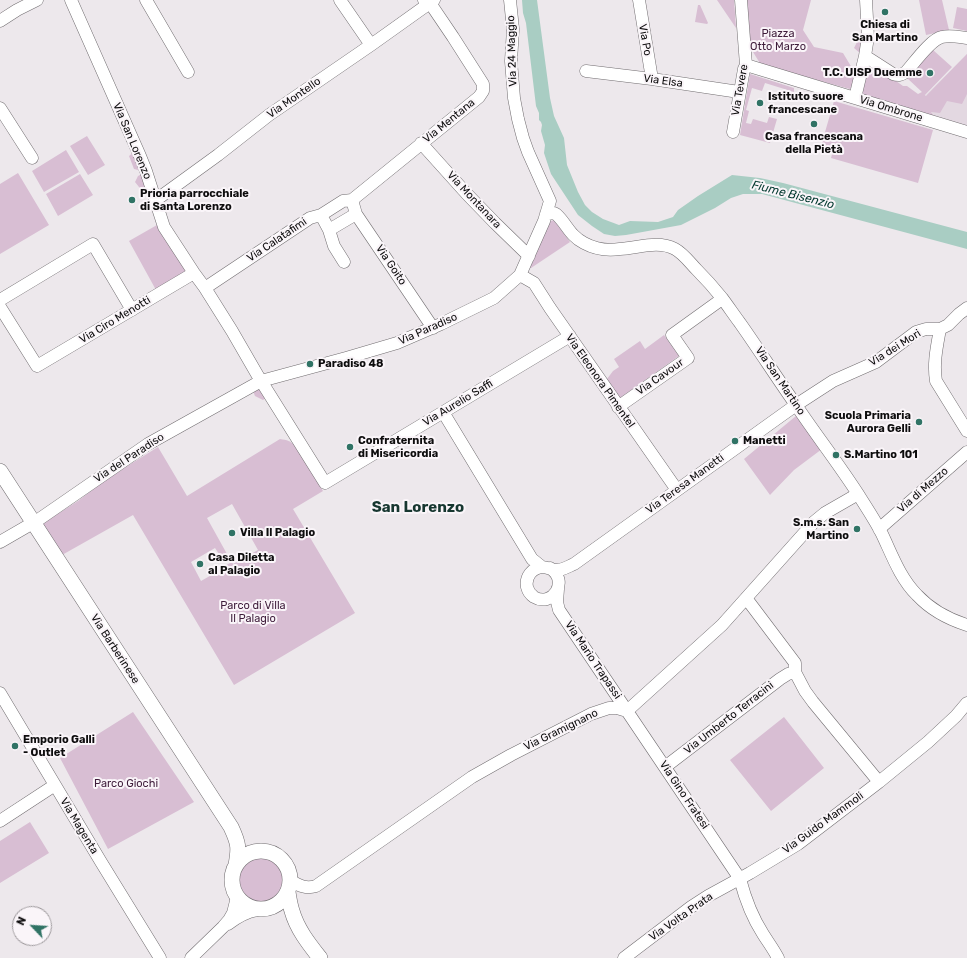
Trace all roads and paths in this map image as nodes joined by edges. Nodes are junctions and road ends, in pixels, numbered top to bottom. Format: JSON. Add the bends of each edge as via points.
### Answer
{"nodes":[{"id":1,"x":37,"y":0,"type":"edge"},
{"id":2,"x":70,"y":0,"type":"edge"},
{"id":3,"x":146,"y":0,"type":"edge"},
{"id":4,"x":340,"y":0,"type":"edge"},
{"id":5,"x":510,"y":0,"type":"edge"},
{"id":6,"x":638,"y":0,"type":"edge"},
{"id":7,"x":741,"y":0,"type":"edge"},
{"id":8,"x":866,"y":0,"type":"edge"},
{"id":9,"x":429,"y":1,"type":"edge"},
{"id":10,"x":0,"y":21,"type":"edge"},
{"id":11,"x":967,"y":38,"type":"edge"},
{"id":12,"x":371,"y":45,"type":"junction"},
{"id":13,"x":865,"y":56,"type":"junction"},
{"id":14,"x":746,"y":65,"type":"junction"},
{"id":15,"x":586,"y":71,"type":"dead end"},
{"id":16,"x":188,"y":72,"type":"dead end"},
{"id":17,"x":652,"y":79,"type":"junction"},
{"id":18,"x":739,"y":92,"type":"junction"},
{"id":19,"x":855,"y":98,"type":"junction"},
{"id":20,"x":0,"y":108,"type":"edge"},
{"id":21,"x":733,"y":132,"type":"dead end"},
{"id":22,"x":967,"y":132,"type":"edge"},
{"id":23,"x":421,"y":143,"type":"junction"},
{"id":24,"x":32,"y":158,"type":"dead end"},
{"id":25,"x":156,"y":200,"type":"junction"},
{"id":26,"x":352,"y":200,"type":"junction"},
{"id":27,"x":356,"y":214,"type":"junction"},
{"id":28,"x":546,"y":214,"type":"junction"},
{"id":29,"x":321,"y":215,"type":"junction"},
{"id":30,"x":329,"y":230,"type":"junction"},
{"id":31,"x":529,"y":256,"type":"junction"},
{"id":32,"x":344,"y":262,"type":"dead end"},
{"id":33,"x":194,"y":273,"type":"junction"},
{"id":34,"x":520,"y":275,"type":"junction"},
{"id":35,"x":205,"y":288,"type":"junction"},
{"id":36,"x":722,"y":299,"type":"junction"},
{"id":37,"x":0,"y":300,"type":"edge"},
{"id":38,"x":0,"y":307,"type":"edge"},
{"id":39,"x":967,"y":308,"type":"edge"},
{"id":40,"x":132,"y":310,"type":"junction"},
{"id":41,"x":433,"y":328,"type":"junction"},
{"id":42,"x":940,"y":329,"type":"junction"},
{"id":43,"x":570,"y":336,"type":"junction"},
{"id":44,"x":261,"y":381,"type":"junction"},
{"id":45,"x":796,"y":405,"type":"junction"},
{"id":46,"x":618,"y":407,"type":"junction"},
{"id":47,"x":443,"y":412,"type":"junction"},
{"id":48,"x":967,"y":431,"type":"edge"},
{"id":49,"x":967,"y":452,"type":"edge"},
{"id":50,"x":0,"y":471,"type":"edge"},
{"id":51,"x":677,"y":490,"type":"junction"},
{"id":52,"x":858,"y":494,"type":"junction"},
{"id":53,"x":33,"y":523,"type":"junction"},
{"id":54,"x":879,"y":528,"type":"junction"},
{"id":55,"x":0,"y":542,"type":"edge"},
{"id":56,"x":574,"y":564,"type":"junction"},
{"id":57,"x":541,"y":569,"type":"junction"},
{"id":58,"x":558,"y":587,"type":"junction"},
{"id":59,"x":746,"y":598,"type":"junction"},
{"id":60,"x":542,"y":599,"type":"junction"},
{"id":61,"x":559,"y":610,"type":"junction"},
{"id":62,"x":967,"y":624,"type":"edge"},
{"id":63,"x":795,"y":672,"type":"junction"},
{"id":64,"x":0,"y":694,"type":"edge"},
{"id":65,"x":967,"y":703,"type":"edge"},
{"id":66,"x":627,"y":711,"type":"junction"},
{"id":67,"x":665,"y":768,"type":"junction"},
{"id":68,"x":879,"y":782,"type":"junction"},
{"id":69,"x":55,"y":785,"type":"junction"},
{"id":70,"x":0,"y":822,"type":"edge"},
{"id":71,"x":232,"y":827,"type":"junction"},
{"id":72,"x":262,"y":851,"type":"junction"},
{"id":73,"x":236,"y":865,"type":"junction"},
{"id":74,"x":740,"y":879,"type":"junction"},
{"id":75,"x":289,"y":887,"type":"junction"},
{"id":76,"x":236,"y":897,"type":"junction"},
{"id":77,"x":263,"y":909,"type":"junction"},
{"id":78,"x":223,"y":927,"type":"junction"},
{"id":79,"x":304,"y":937,"type":"junction"},
{"id":80,"x":160,"y":958,"type":"edge"},
{"id":81,"x":191,"y":958,"type":"edge"},
{"id":82,"x":320,"y":958,"type":"edge"},
{"id":83,"x":624,"y":958,"type":"edge"},
{"id":84,"x":778,"y":958,"type":"edge"}],
"edges":[{"from":1,"to":10,"type":"street"},
{"from":2,"to":25,"type":"street","name":"Via San Lorenzo","via":[[128,128]]},
{"from":3,"to":16,"type":"street"},
{"from":4,"to":12,"type":"street"},
{"from":5,"to":28,"type":"street","name":"Via 24 Maggio","via":[[514,98],[528,152],[550,199]]},
{"from":6,"to":17,"type":"street","name":"Via Po"},
{"from":7,"to":14,"type":"street","name":"Via Tevere"},
{"from":8,"to":13,"type":"street","via":[[868,31]]},
{"from":9,"to":12,"type":"street","name":"Via Montello"},
{"from":9,"to":23,"type":"street","name":"Via Mentana","via":[[484,89],[479,97]]},
{"from":11,"to":13,"type":"street","via":[[939,38],[906,72],[898,76]]},
{"from":12,"to":25,"type":"street","name":"Via Montello","via":[[269,115]]},
{"from":13,"to":19,"type":"street"},
{"from":14,"to":18,"type":"street","name":"Via Tevere"},
{"from":14,"to":19,"type":"street","name":"Via Ombrone"},
{"from":15,"to":17,"type":"street","name":"Via Elsa"},
{"from":17,"to":18,"type":"street","name":"Via Elsa"},
{"from":18,"to":21,"type":"street","name":"Via Tevere"},
{"from":19,"to":22,"type":"street","name":"Via Ombrone"},
{"from":20,"to":24,"type":"street"},
{"from":23,"to":26,"type":"street","name":"Via Mentana"},
{"from":23,"to":31,"type":"street","name":"Via Montanara"},
{"from":25,"to":33,"type":"street","name":"Via San Lorenzo","via":[[164,227]]},
{"from":26,"to":27,"type":"street","name":"Via Goito"},
{"from":26,"to":29,"type":"street","name":"Via Calatafimi","via":[[343,201]]},
{"from":27,"to":30,"type":"street"},
{"from":27,"to":41,"type":"street","name":"Via Goito"},
{"from":28,"to":31,"type":"street","name":"Via Paradiso"},
{"from":28,"to":36,"type":"street","name":"Via San Martino","via":[[556,214],[577,238],[602,249],[669,246],[685,257]]},
{"from":29,"to":30,"type":"street"},
{"from":29,"to":35,"type":"street","name":"Via Calatafimi","via":[[310,218]]},
{"from":30,"to":32,"type":"street","via":[[334,246]]},
{"from":31,"to":34,"type":"street","name":"Via Paradiso"},
{"from":33,"to":35,"type":"street","name":"Via San Lorenzo"},
{"from":33,"to":40,"type":"street","name":"Via Ciro Menotti"},
{"from":34,"to":41,"type":"street","name":"Via Paradiso","via":[[494,298]]},
{"from":34,"to":43,"type":"street","name":"Via Eleonora Pimentel","via":[[535,284]]},
{"from":35,"to":44,"type":"street","name":"Via San Lorenzo"},
{"from":36,"to":45,"type":"street","name":"Via San Martino"},
{"from":36,"to":46,"type":"street","name":"Via Cavour","via":[[672,335],[688,358]]},
{"from":37,"to":40,"type":"street","via":[[93,244]]},
{"from":38,"to":40,"type":"street","name":"Via Ciro Menotti","via":[[37,366]]},
{"from":39,"to":42,"type":"street"},
{"from":41,"to":44,"type":"street","name":"Via Paradiso","via":[[397,343]]},
{"from":42,"to":45,"type":"street","name":"Via dei Mori","via":[[916,332],[876,362],[832,381]]},
{"from":42,"to":48,"type":"street","name":"Via dei Mori","via":[[936,353],[936,381]]},
{"from":43,"to":46,"type":"street","name":"Via Eleonora Pimentel"},
{"from":43,"to":47,"type":"street","name":"Via Aurelio Saffi"},
{"from":44,"to":47,"type":"street","name":"Via Aurelio Saffi","via":[[325,483]]},
{"from":44,"to":53,"type":"street","name":"Via del Paradiso","via":[[148,444]]},
{"from":45,"to":51,"type":"street","name":"Via Teresa Manetti"},
{"from":45,"to":52,"type":"street","name":"Via San Martino"},
{"from":46,"to":51,"type":"street","name":"Via Eleonora Pimentel"},
{"from":47,"to":57,"type":"street","via":[[532,559]]},
{"from":49,"to":54,"type":"street","name":"Via di Mezzo"},
{"from":50,"to":53,"type":"main road","name":"Via Barberinese"},
{"from":51,"to":56,"type":"street","name":"Via Teresa Manetti"},
{"from":52,"to":54,"type":"street","name":"Via San Martino"},
{"from":52,"to":59,"type":"street","via":[[814,522]]},
{"from":53,"to":55,"type":"street","name":"Via del Paradiso"},
{"from":53,"to":71,"type":"main road","name":"Via Barberinese"},
{"from":54,"to":62,"type":"street","name":"Via San Martino","via":[[901,574],[918,596],[943,616]]},
{"from":56,"to":57,"type":"street","name":"Via Teresa Manetti","via":[[557,570]]},
{"from":56,"to":58,"type":"street","name":"Via Teresa Manetti","via":[[563,574]]},
{"from":57,"to":58,"type":"street","via":[[553,570],[558,577]]},
{"from":57,"to":60,"type":"street","via":[[527,579],[527,587],[531,594]]},
{"from":58,"to":60,"type":"street","name":"Via Teresa Manetti","via":[[553,596]]},
{"from":58,"to":61,"type":"street","name":"Via Mario Trapassi"},
{"from":59,"to":63,"type":"street","via":[[796,663]]},
{"from":59,"to":66,"type":"street","via":[[722,625]]},
{"from":60,"to":61,"type":"street","name":"Via Mario Trapassi"},
{"from":61,"to":66,"type":"street","name":"Via Mario Trapassi"},
{"from":63,"to":67,"type":"street","name":"Via Umberto Terracini","via":[[780,679]]},
{"from":63,"to":68,"type":"street","via":[[813,702]]},
{"from":64,"to":69,"type":"street","name":"Via Magenta"},
{"from":65,"to":68,"type":"street","name":"Via Guido Mammoli","via":[[945,727]]},
{"from":66,"to":67,"type":"street","name":"Via Gino Fratesi"},
{"from":66,"to":75,"type":"street","name":"Via Gramignano","via":[[609,708],[591,714],[511,755],[472,777],[316,886]]},
{"from":67,"to":74,"type":"street","name":"Via Gino Fratesi"},
{"from":68,"to":74,"type":"street","name":"Via Guido Mammoli","via":[[798,844]]},
{"from":69,"to":70,"type":"street"},
{"from":69,"to":80,"type":"street","name":"Via Magenta"},
{"from":71,"to":72,"type":"main road","name":"Via Barberinese","via":[[252,846]]},
{"from":71,"to":73,"type":"main road","name":"Via Barberinese","via":[[238,846]]},
{"from":72,"to":73,"type":"main road","via":[[249,853]]},
{"from":72,"to":75,"type":"main road","name":"Via Barberinese","via":[[273,853],[282,860],[288,870]]},
{"from":73,"to":76,"type":"main road","name":"Via Barberinese","via":[[232,874]]},
{"from":74,"to":83,"type":"street","name":"Via Volta Prata","via":[[691,907]]},
{"from":74,"to":84,"type":"street","via":[[753,916]]},
{"from":75,"to":77,"type":"main road","via":[[282,901],[276,906]]},
{"from":75,"to":79,"type":"main road","name":"Via Barberinese","via":[[292,911]]},
{"from":76,"to":77,"type":"main road","name":"Via Barberinese","via":[[249,907]]},
{"from":76,"to":78,"type":"street","via":[[233,913]]},
{"from":77,"to":78,"type":"street","via":[[237,916]]},
{"from":77,"to":79,"type":"main road","name":"Via Barberinese","via":[[286,920]]},
{"from":78,"to":81,"type":"street"},
{"from":79,"to":82,"type":"main road","name":"Via Barberinese"}]}
